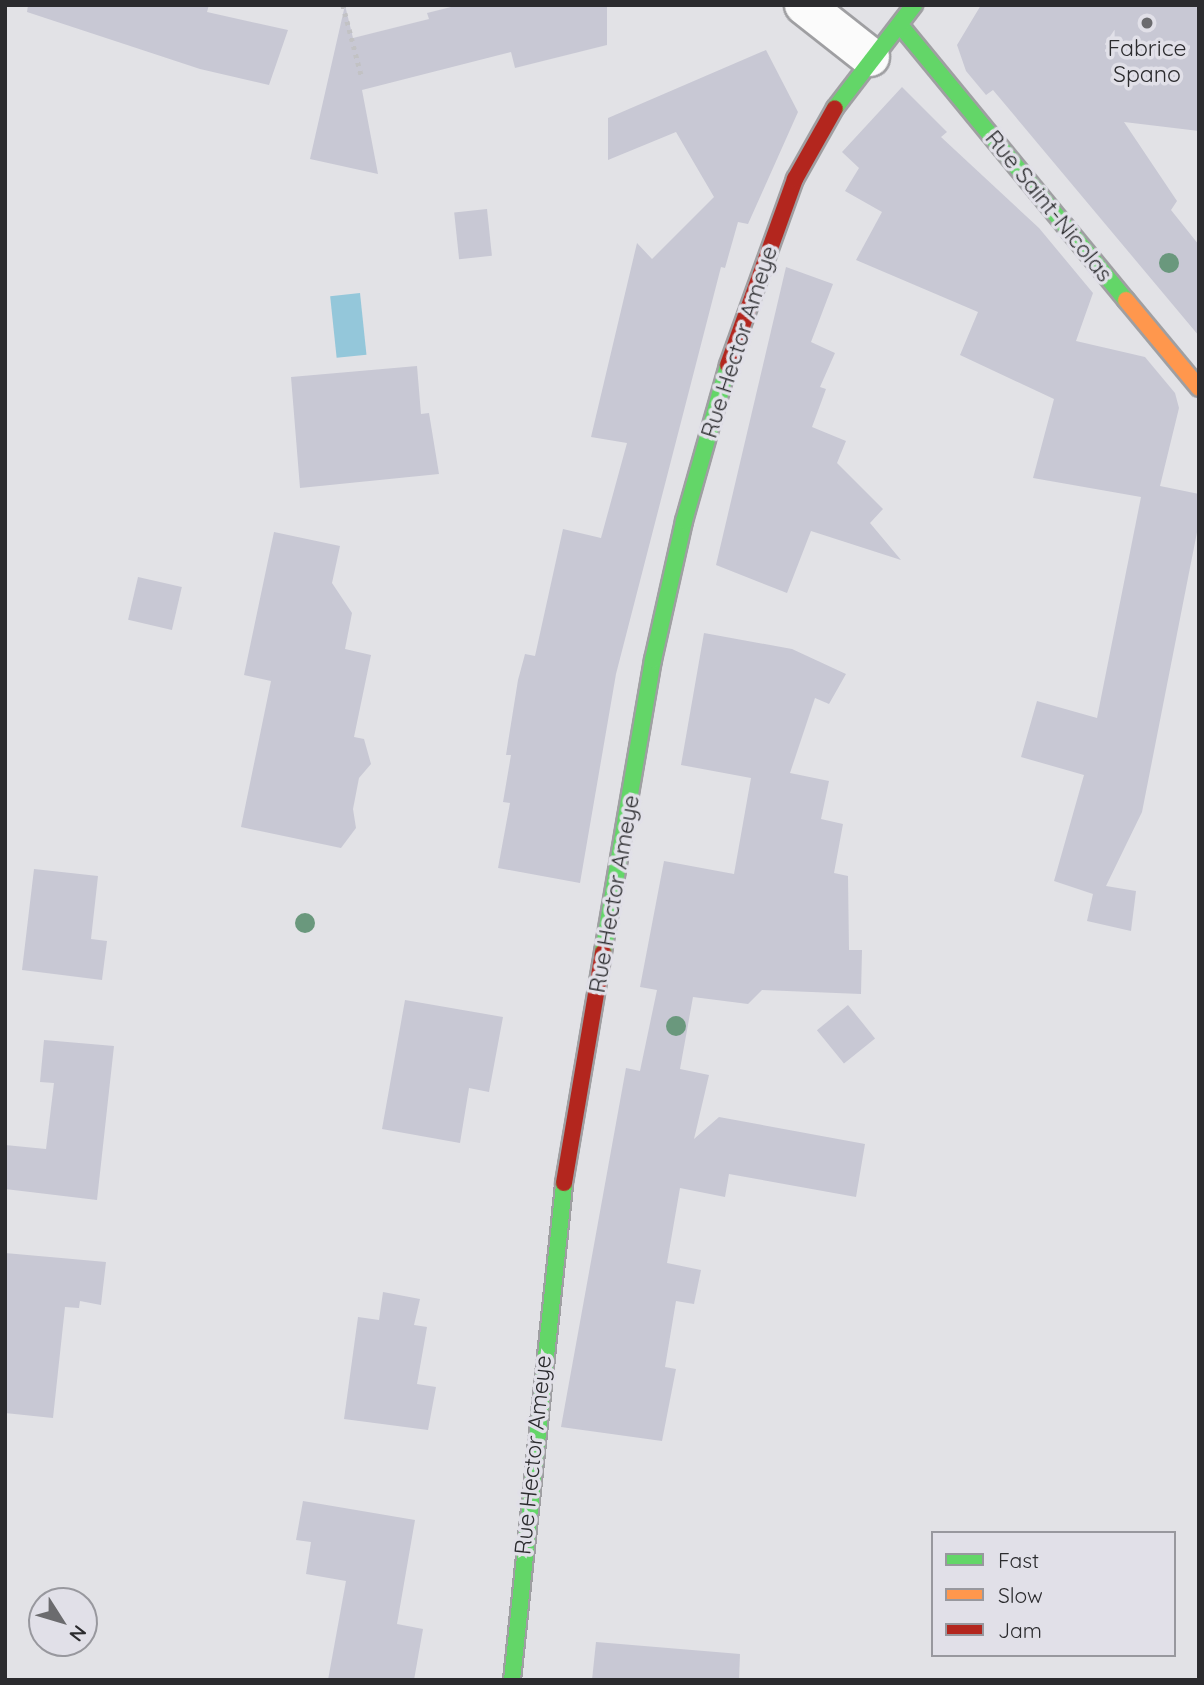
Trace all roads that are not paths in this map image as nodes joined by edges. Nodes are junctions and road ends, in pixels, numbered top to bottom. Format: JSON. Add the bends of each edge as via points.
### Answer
{"nodes":[{"id":1,"x":804,"y":5,"type":"edge"},
{"id":2,"x":914,"y":5,"type":"edge"},
{"id":3,"x":900,"y":25,"type":"junction"},
{"id":4,"x":870,"y":57,"type":"junction"},
{"id":5,"x":1199,"y":388,"type":"edge"},
{"id":6,"x":512,"y":1680,"type":"edge"}],
"edges":[{"from":1,"to":4,"type":"street"},
{"from":2,"to":3,"type":"street","name":"Rue Hector Ameye"},
{"from":3,"to":4,"type":"street","name":"Rue Hector Ameye"},
{"from":3,"to":5,"type":"street","name":"Rue Saint-Nicolas"},
{"from":4,"to":6,"type":"street","name":"Rue Hector Ameye","via":[[795,179],[727,367],[684,521],[653,660],[556,1231]]}]}
